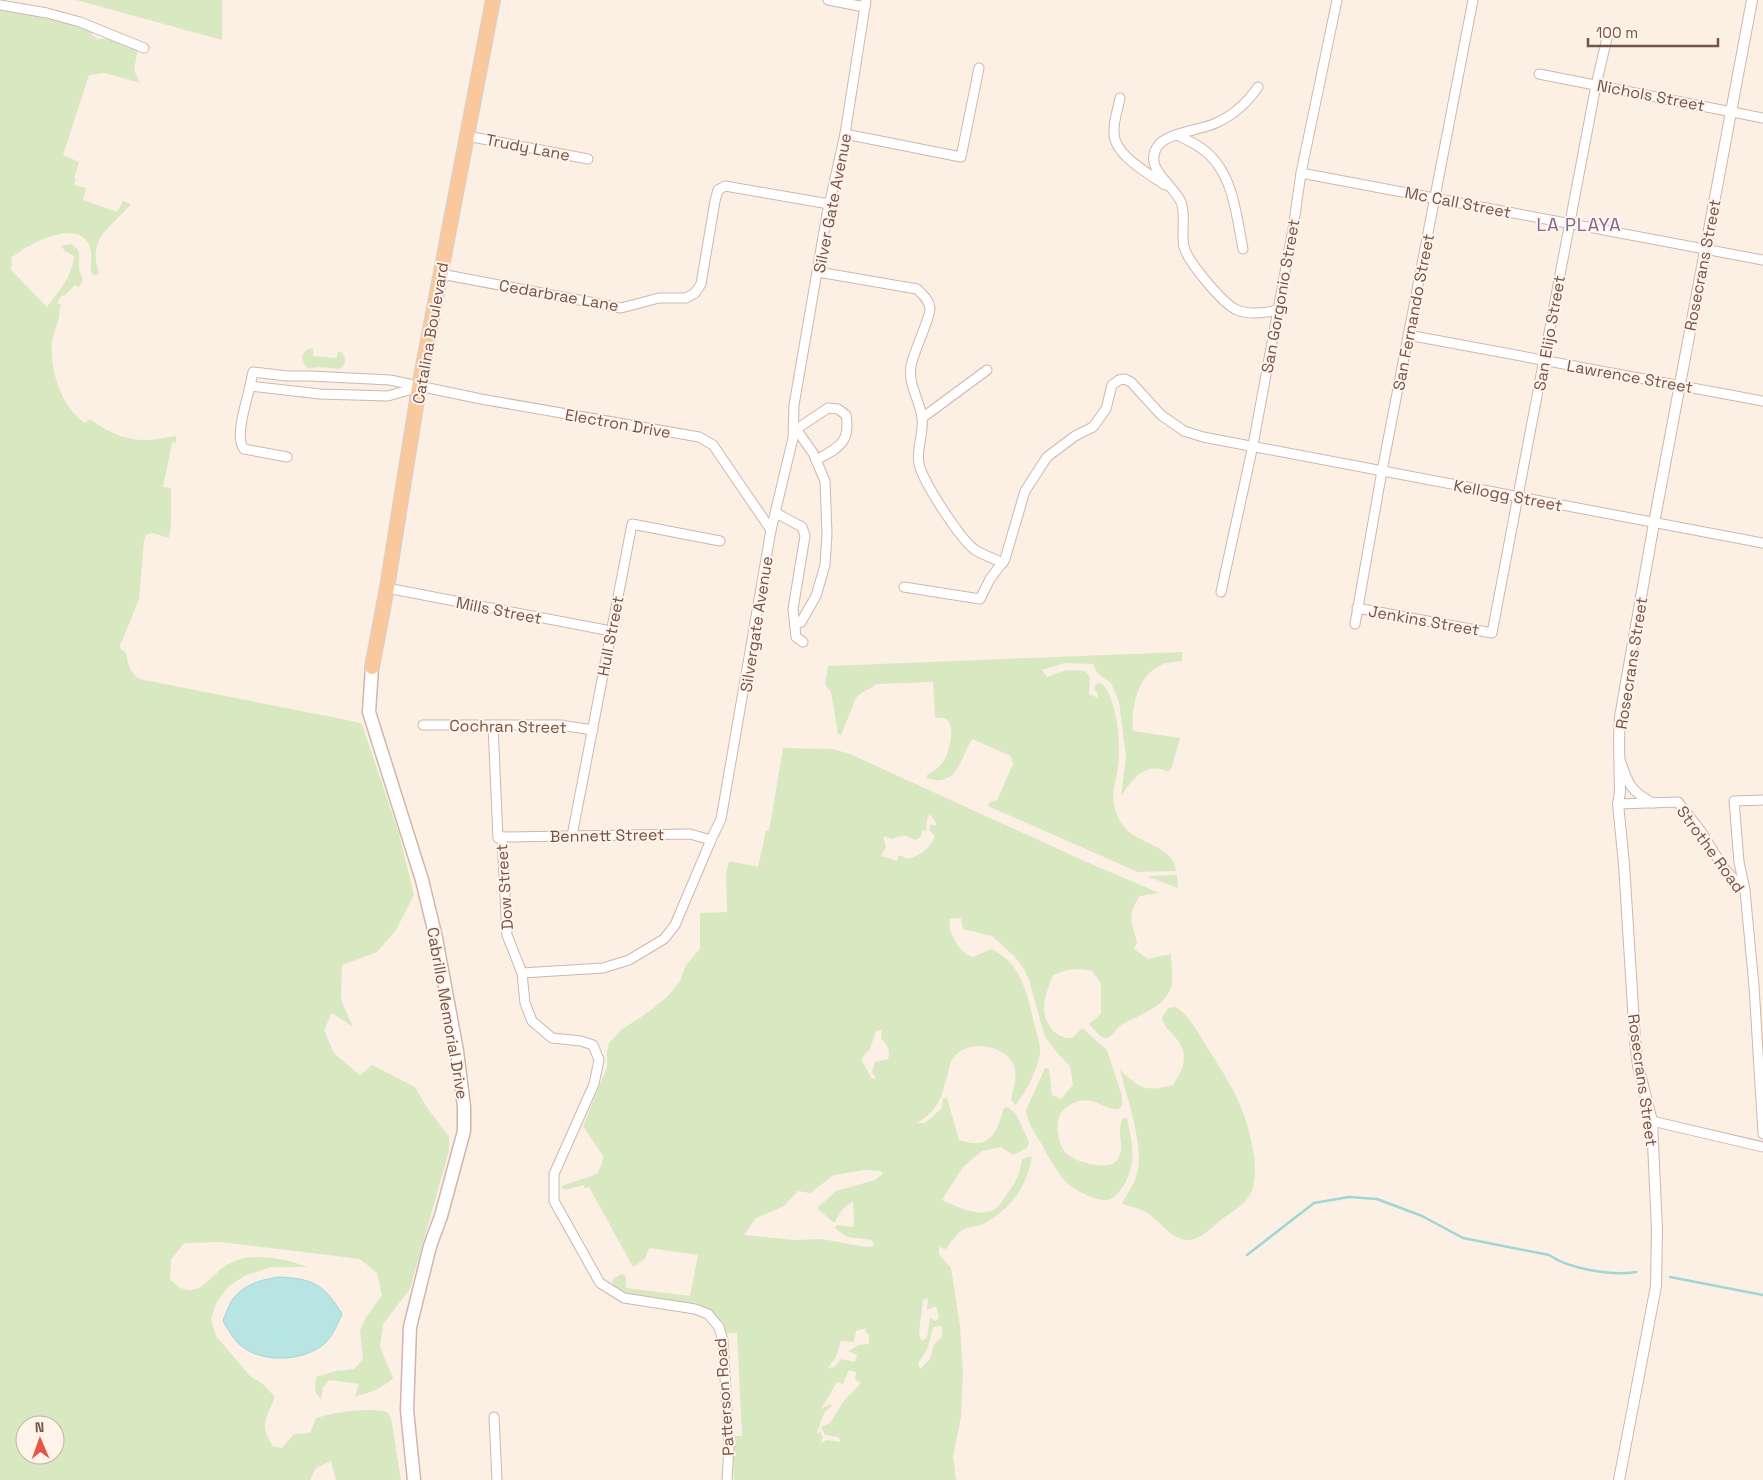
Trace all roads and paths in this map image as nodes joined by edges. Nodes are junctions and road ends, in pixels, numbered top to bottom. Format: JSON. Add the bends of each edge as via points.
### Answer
{"nodes":[{"id":1,"x":493,"y":0,"type":"edge"},
{"id":2,"x":828,"y":0,"type":"edge"},
{"id":3,"x":1337,"y":0,"type":"edge"},
{"id":4,"x":1473,"y":0,"type":"edge"},
{"id":5,"x":1752,"y":0,"type":"edge"},
{"id":6,"x":866,"y":4,"type":"edge"},
{"id":7,"x":0,"y":6,"type":"edge"},
{"id":8,"x":1608,"y":34,"type":"dead end"},
{"id":9,"x":144,"y":48,"type":"dead end"},
{"id":10,"x":979,"y":68,"type":"dead end"},
{"id":11,"x":1539,"y":74,"type":"dead end"},
{"id":12,"x":1596,"y":85,"type":"junction"},
{"id":13,"x":1258,"y":87,"type":"dead end"},
{"id":14,"x":1120,"y":98,"type":"dead end"},
{"id":15,"x":1731,"y":111,"type":"junction"},
{"id":16,"x":1763,"y":118,"type":"edge"},
{"id":17,"x":845,"y":134,"type":"junction"},
{"id":18,"x":1177,"y":135,"type":"junction"},
{"id":19,"x":467,"y":136,"type":"junction"},
{"id":20,"x":588,"y":159,"type":"dead end"},
{"id":21,"x":1301,"y":173,"type":"junction"},
{"id":22,"x":1173,"y":190,"type":"junction"},
{"id":23,"x":1434,"y":197,"type":"junction"},
{"id":24,"x":829,"y":204,"type":"junction"},
{"id":25,"x":1569,"y":224,"type":"junction"},
{"id":26,"x":1243,"y":249,"type":"dead end"},
{"id":27,"x":1705,"y":250,"type":"junction"},
{"id":28,"x":1763,"y":260,"type":"edge"},
{"id":29,"x":818,"y":272,"type":"junction"},
{"id":30,"x":441,"y":274,"type":"junction"},
{"id":31,"x":1278,"y":310,"type":"junction"},
{"id":32,"x":1408,"y":335,"type":"junction"},
{"id":33,"x":1544,"y":360,"type":"junction"},
{"id":34,"x":987,"y":370,"type":"dead end"},
{"id":35,"x":1680,"y":385,"type":"junction"},
{"id":36,"x":250,"y":386,"type":"junction"},
{"id":37,"x":419,"y":387,"type":"junction"},
{"id":38,"x":1763,"y":401,"type":"edge"},
{"id":39,"x":794,"y":406,"type":"joint"},
{"id":40,"x":922,"y":418,"type":"junction"},
{"id":41,"x":794,"y":428,"type":"junction"},
{"id":42,"x":1253,"y":446,"type":"junction"},
{"id":43,"x":287,"y":456,"type":"dead end"},
{"id":44,"x":816,"y":460,"type":"junction"},
{"id":45,"x":1382,"y":471,"type":"junction"},
{"id":46,"x":1519,"y":497,"type":"junction"},
{"id":47,"x":776,"y":513,"type":"junction"},
{"id":48,"x":1654,"y":523,"type":"junction"},
{"id":49,"x":771,"y":530,"type":"junction"},
{"id":50,"x":720,"y":541,"type":"dead end"},
{"id":51,"x":1763,"y":543,"type":"edge"},
{"id":52,"x":1003,"y":563,"type":"junction"},
{"id":53,"x":904,"y":587,"type":"dead end"},
{"id":54,"x":387,"y":588,"type":"junction"},
{"id":55,"x":1221,"y":592,"type":"dead end"},
{"id":56,"x":1357,"y":608,"type":"junction"},
{"id":57,"x":1355,"y":624,"type":"dead end"},
{"id":58,"x":794,"y":625,"type":"junction"},
{"id":59,"x":612,"y":631,"type":"junction"},
{"id":60,"x":1492,"y":633,"type":"joint"},
{"id":61,"x":803,"y":642,"type":"dead end"},
{"id":62,"x":372,"y":667,"type":"joint"},
{"id":63,"x":423,"y":725,"type":"dead end"},
{"id":64,"x":493,"y":725,"type":"junction"},
{"id":65,"x":593,"y":730,"type":"junction"},
{"id":66,"x":1619,"y":756,"type":"junction"},
{"id":67,"x":1763,"y":800,"type":"edge"},
{"id":68,"x":1653,"y":803,"type":"junction"},
{"id":69,"x":1618,"y":804,"type":"junction"},
{"id":70,"x":572,"y":836,"type":"junction"},
{"id":71,"x":502,"y":837,"type":"junction"},
{"id":72,"x":711,"y":840,"type":"junction"},
{"id":73,"x":1745,"y":891,"type":"junction"},
{"id":74,"x":522,"y":973,"type":"junction"},
{"id":75,"x":1759,"y":986,"type":"edge"},
{"id":76,"x":552,"y":1038,"type":"joint"},
{"id":77,"x":1652,"y":1121,"type":"junction"},
{"id":78,"x":1763,"y":1134,"type":"edge"},
{"id":79,"x":1763,"y":1147,"type":"edge"},
{"id":80,"x":494,"y":1417,"type":"dead end"},
{"id":81,"x":414,"y":1480,"type":"edge"},
{"id":82,"x":496,"y":1480,"type":"edge"},
{"id":83,"x":727,"y":1480,"type":"edge"},
{"id":84,"x":1619,"y":1480,"type":"edge"}],
"edges":[{"from":1,"to":19,"type":"main road","name":"Catalina Boulevard"},
{"from":2,"to":6,"type":"street"},
{"from":3,"to":21,"type":"street","name":"San Gorgonio Street"},
{"from":4,"to":23,"type":"street","name":"San Fernando Street"},
{"from":5,"to":15,"type":"street","name":"Rosecrans Street"},
{"from":6,"to":17,"type":"street","name":"Silver Gate Avenue"},
{"from":7,"to":9,"type":"street","via":[[80,22]]},
{"from":8,"to":12,"type":"street","name":"San Elijo Street"},
{"from":10,"to":17,"type":"street","via":[[961,157]]},
{"from":11,"to":12,"type":"street","name":"Nichols Street"},
{"from":12,"to":15,"type":"street","name":"Nichols Street"},
{"from":12,"to":25,"type":"street","name":"San Elijo Street"},
{"from":13,"to":18,"type":"street","via":[[1246,104],[1229,116],[1215,124]]},
{"from":14,"to":22,"type":"street","via":[[1114,133],[1117,147],[1140,168]]},
{"from":15,"to":16,"type":"street","name":"Nichols Street"},
{"from":15,"to":27,"type":"street","name":"Rosecrans Street"},
{"from":17,"to":24,"type":"street","name":"Silver Gate Avenue"},
{"from":18,"to":22,"type":"street","via":[[1158,144],[1153,155],[1154,165]]},
{"from":18,"to":26,"type":"street","via":[[1201,148],[1216,162],[1226,178],[1233,196]]},
{"from":19,"to":20,"type":"street","name":"Trudy Lane"},
{"from":19,"to":30,"type":"main road","name":"Catalina Boulevard"},
{"from":21,"to":23,"type":"street","name":"Mc Call Street"},
{"from":21,"to":31,"type":"street","name":"San Gorgonio Street"},
{"from":22,"to":31,"type":"street","via":[[1182,203],[1187,256],[1198,272],[1229,306],[1239,311],[1264,313]]},
{"from":23,"to":25,"type":"street","name":"Mc Call Street"},
{"from":23,"to":32,"type":"street","name":"San Fernando Street"},
{"from":24,"to":29,"type":"street","name":"Silver Gate Avenue"},
{"from":24,"to":30,"type":"street","name":"Cedarbrae Lane","via":[[725,186],[718,190],[702,284],[686,298],[659,298],[621,308]]},
{"from":25,"to":27,"type":"street","name":"Mc Call Street"},
{"from":25,"to":33,"type":"street","name":"San Elijo Street"},
{"from":27,"to":28,"type":"street","name":"Mc Call Street"},
{"from":27,"to":35,"type":"street","name":"Rosecrans Street"},
{"from":29,"to":39,"type":"street","name":"Silver Gate Avenue"},
{"from":29,"to":40,"type":"street","via":[[918,289],[926,298],[930,310],[911,367],[912,388]]},
{"from":30,"to":37,"type":"main road","name":"Catalina Boulevard"},
{"from":31,"to":42,"type":"street","name":"San Gorgonio Street"},
{"from":32,"to":33,"type":"street","name":"Lawrence Street"},
{"from":32,"to":45,"type":"street","name":"San Fernando Street"},
{"from":33,"to":35,"type":"street","name":"Lawrence Street"},
{"from":33,"to":46,"type":"street","name":"San Elijo Street"},
{"from":34,"to":40,"type":"street"},
{"from":35,"to":38,"type":"street","name":"Lawrence Street"},
{"from":35,"to":48,"type":"street","name":"Rosecrans Street"},
{"from":36,"to":37,"type":"street","name":"Electron Drive","via":[[320,394],[388,396]]},
{"from":36,"to":37,"type":"street","name":"Electron Drive","via":[[253,372],[390,380]]},
{"from":36,"to":43,"type":"street","via":[[240,444],[244,449]]},
{"from":37,"to":49,"type":"street","name":"Electron Drive","via":[[699,436],[713,444]]},
{"from":37,"to":54,"type":"main road","name":"Catalina Boulevard"},
{"from":39,"to":41,"type":"street","name":"Silvergate Avenue"},
{"from":40,"to":52,"type":"street","via":[[919,464],[926,480],[957,532],[974,549]]},
{"from":41,"to":44,"type":"street"},
{"from":41,"to":44,"type":"street","via":[[828,408],[838,409],[846,415],[846,436],[838,448]]},
{"from":41,"to":47,"type":"street","name":"Silvergate Avenue"},
{"from":42,"to":45,"type":"street","name":"Kellogg Street"},
{"from":42,"to":52,"type":"street","name":"Kellogg Street","via":[[1184,431],[1161,415],[1131,382],[1119,380],[1112,385],[1106,409],[1093,427],[1047,456],[1025,491]]},
{"from":42,"to":55,"type":"street","name":"San Gorgonio Street"},
{"from":44,"to":58,"type":"street","via":[[825,482],[825,565],[816,596],[801,622]]},
{"from":45,"to":46,"type":"street","name":"Kellogg Street"},
{"from":45,"to":56,"type":"street","name":"San Fernando Street"},
{"from":46,"to":48,"type":"street","name":"Kellogg Street"},
{"from":46,"to":60,"type":"street","name":"San Elijo Street"},
{"from":47,"to":49,"type":"street","name":"Silvergate Avenue"},
{"from":47,"to":58,"type":"street","via":[[802,527],[806,536],[793,609]]},
{"from":48,"to":51,"type":"street","name":"Kellogg Street"},
{"from":48,"to":66,"type":"street","name":"Rosecrans Street","via":[[1622,706]]},
{"from":49,"to":72,"type":"street","name":"Silvergate Avenue","via":[[721,819]]},
{"from":50,"to":59,"type":"street","name":"Hull Street","via":[[632,524]]},
{"from":52,"to":53,"type":"street","via":[[980,599]]},
{"from":54,"to":59,"type":"street","name":"Mills Street"},
{"from":54,"to":62,"type":"main road","name":"Catalina Boulevard"},
{"from":56,"to":57,"type":"street","name":"San Fernando Street"},
{"from":56,"to":60,"type":"street","name":"Jenkins Street"},
{"from":58,"to":61,"type":"street","via":[[796,637]]},
{"from":59,"to":65,"type":"street","name":"Hull Street"},
{"from":62,"to":81,"type":"main road","name":"Cabrillo Memorial Drive","via":[[369,712],[422,880],[436,938],[464,1107],[464,1131],[410,1328],[407,1410]]},
{"from":63,"to":64,"type":"street","name":"Cochran Street"},
{"from":64,"to":65,"type":"street","name":"Cochran Street","via":[[560,725]]},
{"from":64,"to":71,"type":"street","name":"Dow Street","via":[[498,838]]},
{"from":65,"to":70,"type":"street","name":"Hull Street"},
{"from":66,"to":68,"type":"street","via":[[1627,781],[1639,795]]},
{"from":66,"to":69,"type":"street","name":"Rosecrans Street"},
{"from":67,"to":73,"type":"street","via":[[1734,801]]},
{"from":68,"to":69,"type":"street","name":"Strothe Road"},
{"from":68,"to":73,"type":"street","name":"Strothe Road","via":[[1678,802],[1723,867]]},
{"from":69,"to":77,"type":"street","name":"Rosecrans Street","via":[[1635,1040]]},
{"from":70,"to":71,"type":"street","name":"Bennett Street"},
{"from":70,"to":72,"type":"street","name":"Bennett Street","via":[[690,834]]},
{"from":71,"to":74,"type":"street","name":"Dow Street","via":[[507,935]]},
{"from":72,"to":74,"type":"street","via":[[675,925],[664,939],[629,960],[604,968]]},
{"from":73,"to":75,"type":"street","name":"Strothe Road"},
{"from":74,"to":76,"type":"street","name":"Dow Street","via":[[525,1003],[532,1020]]},
{"from":75,"to":78,"type":"street","name":"Strothe Road"},
{"from":76,"to":83,"type":"street","name":"Patterson Road","via":[[593,1045],[599,1060],[594,1084],[554,1174],[554,1201],[600,1283],[624,1298],[695,1309],[708,1314],[718,1327],[723,1341]]},
{"from":77,"to":79,"type":"street"},
{"from":77,"to":84,"type":"street","name":"Rosecrans Street","via":[[1656,1286]]},
{"from":80,"to":82,"type":"street"}]}
